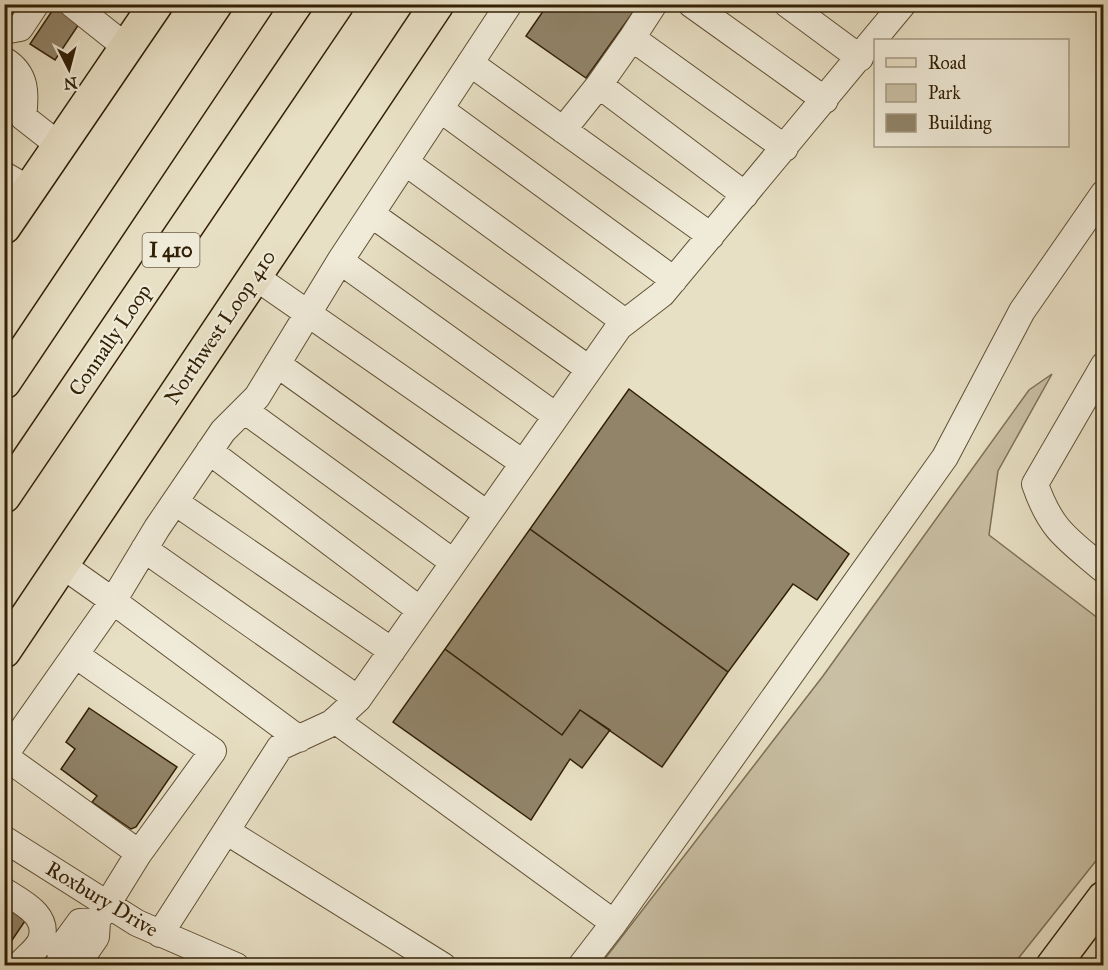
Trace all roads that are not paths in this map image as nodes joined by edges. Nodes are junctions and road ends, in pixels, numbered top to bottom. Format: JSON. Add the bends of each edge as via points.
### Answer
{"nodes":[{"id":1,"x":36,"y":4,"type":"edge"},
{"id":2,"x":72,"y":4,"type":"edge"},
{"id":3,"x":156,"y":4,"type":"edge"},
{"id":4,"x":257,"y":4,"type":"edge"},
{"id":5,"x":337,"y":4,"type":"edge"},
{"id":6,"x":437,"y":4,"type":"edge"},
{"id":7,"x":509,"y":4,"type":"edge"},
{"id":8,"x":654,"y":4,"type":"edge"},
{"id":9,"x":691,"y":4,"type":"edge"},
{"id":10,"x":787,"y":4,"type":"edge"},
{"id":11,"x":897,"y":7,"type":"edge"},
{"id":12,"x":99,"y":14,"type":"edge"},
{"id":13,"x":4,"y":27,"type":"edge"},
{"id":14,"x":632,"y":38,"type":"junction"},
{"id":15,"x":126,"y":47,"type":"junction"},
{"id":16,"x":860,"y":58,"type":"junction"},
{"id":17,"x":4,"y":60,"type":"edge"},
{"id":18,"x":470,"y":63,"type":"junction"},
{"id":19,"x":599,"y":85,"type":"junction"},
{"id":20,"x":825,"y":100,"type":"junction"},
{"id":21,"x":440,"y":109,"type":"junction"},
{"id":22,"x":563,"y":130,"type":"junction"},
{"id":23,"x":60,"y":146,"type":"junction"},
{"id":24,"x":785,"y":148,"type":"junction"},
{"id":25,"x":405,"y":162,"type":"junction"},
{"id":26,"x":17,"y":183,"type":"edge"},
{"id":27,"x":1104,"y":193,"type":"edge"},
{"id":28,"x":745,"y":195,"type":"junction"},
{"id":29,"x":371,"y":214,"type":"junction"},
{"id":30,"x":4,"y":227,"type":"edge"},
{"id":31,"x":711,"y":236,"type":"junction"},
{"id":32,"x":340,"y":261,"type":"junction"},
{"id":33,"x":254,"y":276,"type":"junction"},
{"id":34,"x":674,"y":280,"type":"junction"},
{"id":35,"x":307,"y":313,"type":"junction"},
{"id":36,"x":625,"y":322,"type":"junction"},
{"id":37,"x":277,"y":364,"type":"junction"},
{"id":38,"x":1104,"y":365,"type":"edge"},
{"id":39,"x":589,"y":369,"type":"junction"},
{"id":40,"x":4,"y":382,"type":"edge"},
{"id":41,"x":244,"y":410,"type":"junction"},
{"id":42,"x":556,"y":416,"type":"junction"},
{"id":43,"x":209,"y":451,"type":"junction"},
{"id":44,"x":523,"y":463,"type":"junction"},
{"id":45,"x":4,"y":496,"type":"edge"},
{"id":46,"x":175,"y":502,"type":"junction"},
{"id":47,"x":487,"y":514,"type":"junction"},
{"id":48,"x":144,"y":549,"type":"junction"},
{"id":49,"x":453,"y":562,"type":"junction"},
{"id":50,"x":62,"y":565,"type":"junction"},
{"id":51,"x":1104,"y":570,"type":"edge"},
{"id":52,"x":113,"y":601,"type":"junction"},
{"id":53,"x":420,"y":610,"type":"junction"},
{"id":54,"x":4,"y":651,"type":"edge"},
{"id":55,"x":392,"y":651,"type":"junction"},
{"id":56,"x":77,"y":656,"type":"junction"},
{"id":57,"x":358,"y":699,"type":"junction"},
{"id":58,"x":335,"y":720,"type":"junction"},
{"id":59,"x":299,"y":739,"type":"junction"},
{"id":60,"x":4,"y":756,"type":"edge"},
{"id":61,"x":226,"y":831,"type":"junction"},
{"id":62,"x":4,"y":839,"type":"edge"},
{"id":63,"x":139,"y":853,"type":"junction"},
{"id":64,"x":4,"y":891,"type":"edge"},
{"id":65,"x":1104,"y":898,"type":"edge"},
{"id":66,"x":103,"y":913,"type":"junction"},
{"id":67,"x":614,"y":923,"type":"junction"},
{"id":68,"x":160,"y":934,"type":"junction"},
{"id":69,"x":19,"y":966,"type":"edge"},
{"id":70,"x":60,"y":966,"type":"edge"},
{"id":71,"x":76,"y":966,"type":"edge"},
{"id":72,"x":236,"y":966,"type":"edge"},
{"id":73,"x":443,"y":966,"type":"edge"},
{"id":74,"x":581,"y":966,"type":"edge"},
{"id":75,"x":1053,"y":966,"type":"edge"}],
"edges":[{"from":1,"to":13,"type":"street","via":[[20,28]]},
{"from":2,"to":12,"type":"street"},
{"from":3,"to":15,"type":"main road"},
{"from":4,"to":40,"type":"main road"},
{"from":5,"to":45,"type":"main road","name":"Connally Loop","number":"I 410"},
{"from":6,"to":33,"type":"main road","name":"Northwest Loop 410"},
{"from":7,"to":18,"type":"street"},
{"from":8,"to":14,"type":"street"},
{"from":9,"to":20,"type":"street"},
{"from":10,"to":16,"type":"street"},
{"from":11,"to":16,"type":"street"},
{"from":12,"to":15,"type":"street"},
{"from":14,"to":19,"type":"street"},
{"from":14,"to":24,"type":"street"},
{"from":15,"to":23,"type":"main road"},
{"from":16,"to":20,"type":"street"},
{"from":17,"to":23,"type":"street","via":[[14,66],[27,88],[24,117]]},
{"from":18,"to":21,"type":"street"},
{"from":18,"to":22,"type":"street"},
{"from":19,"to":22,"type":"street"},
{"from":19,"to":28,"type":"street"},
{"from":20,"to":24,"type":"street"},
{"from":21,"to":25,"type":"street"},
{"from":21,"to":34,"type":"street"},
{"from":22,"to":31,"type":"street"},
{"from":23,"to":26,"type":"main road"},
{"from":24,"to":28,"type":"street"},
{"from":25,"to":29,"type":"street"},
{"from":25,"to":36,"type":"street"},
{"from":26,"to":30,"type":"main road"},
{"from":27,"to":67,"type":"street","via":[[1022,310],[945,457]]},
{"from":28,"to":31,"type":"street"},
{"from":29,"to":32,"type":"street"},
{"from":29,"to":39,"type":"street"},
{"from":31,"to":34,"type":"street"},
{"from":32,"to":35,"type":"street"},
{"from":32,"to":42,"type":"street"},
{"from":33,"to":35,"type":"street"},
{"from":33,"to":50,"type":"main road","name":"Northwest Loop 410"},
{"from":34,"to":36,"type":"street"},
{"from":35,"to":37,"type":"street"},
{"from":35,"to":44,"type":"street"},
{"from":36,"to":39,"type":"street"},
{"from":37,"to":41,"type":"street","via":[[257,398]]},
{"from":37,"to":47,"type":"street"},
{"from":38,"to":51,"type":"street","via":[[1035,484],[1045,512],[1058,531]]},
{"from":39,"to":42,"type":"street"},
{"from":41,"to":43,"type":"street"},
{"from":41,"to":49,"type":"street"},
{"from":42,"to":44,"type":"street"},
{"from":43,"to":46,"type":"street"},
{"from":43,"to":53,"type":"street"},
{"from":44,"to":47,"type":"street"},
{"from":46,"to":48,"type":"street"},
{"from":46,"to":55,"type":"street"},
{"from":47,"to":49,"type":"street"},
{"from":48,"to":52,"type":"street"},
{"from":48,"to":57,"type":"street"},
{"from":49,"to":53,"type":"street"},
{"from":50,"to":52,"type":"street"},
{"from":50,"to":54,"type":"main road","name":"Northwest Loop 410"},
{"from":52,"to":56,"type":"street"},
{"from":52,"to":59,"type":"street"},
{"from":53,"to":55,"type":"street"},
{"from":55,"to":57,"type":"street"},
{"from":56,"to":60,"type":"street"},
{"from":56,"to":63,"type":"street","via":[[213,751]]},
{"from":57,"to":58,"type":"street"},
{"from":58,"to":59,"type":"street"},
{"from":58,"to":67,"type":"street"},
{"from":59,"to":61,"type":"street","via":[[280,747]]},
{"from":60,"to":63,"type":"street"},
{"from":61,"to":68,"type":"street"},
{"from":61,"to":73,"type":"street"},
{"from":62,"to":66,"type":"street","name":"Roxbury Drive"},
{"from":63,"to":66,"type":"street"},
{"from":64,"to":69,"type":"street","via":[[40,918],[41,941]]},
{"from":65,"to":75,"type":"main road"},
{"from":66,"to":68,"type":"street","name":"Roxbury Drive"},
{"from":66,"to":70,"type":"street","via":[[80,922],[61,948]]},
{"from":66,"to":71,"type":"street","via":[[96,937]]},
{"from":67,"to":74,"type":"street"},
{"from":68,"to":72,"type":"street","name":"Roxbury Drive"}]}
